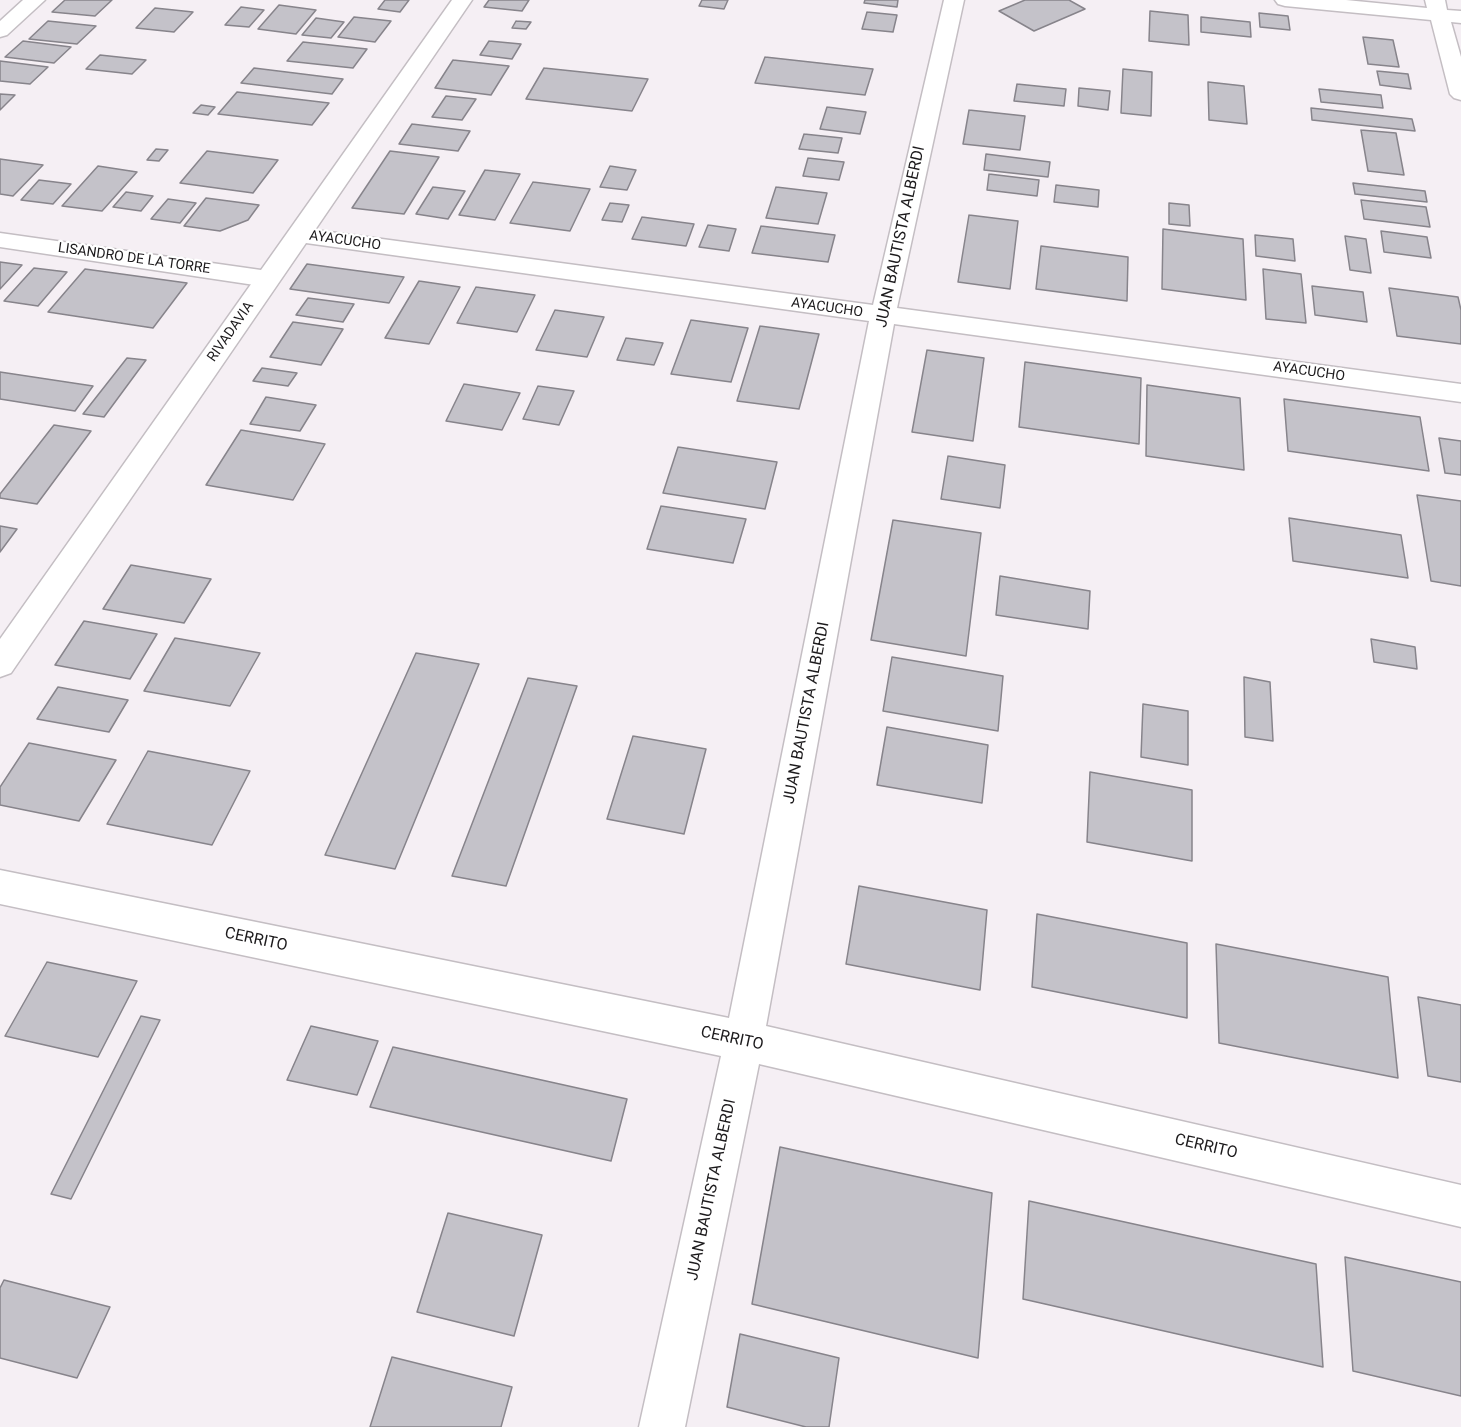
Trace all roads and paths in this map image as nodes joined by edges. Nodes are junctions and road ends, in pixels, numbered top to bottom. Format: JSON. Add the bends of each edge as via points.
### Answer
{"nodes":[{"id":1,"x":35,"y":0,"type":"edge"},
{"id":2,"x":462,"y":0,"type":"edge"},
{"id":3,"x":954,"y":0,"type":"edge"},
{"id":4,"x":1285,"y":0,"type":"edge"},
{"id":5,"x":1437,"y":7,"type":"edge"},
{"id":6,"x":1461,"y":17,"type":"edge"},
{"id":7,"x":0,"y":31,"type":"edge"},
{"id":8,"x":1461,"y":94,"type":"edge"},
{"id":9,"x":300,"y":235,"type":"junction"},
{"id":10,"x":0,"y":240,"type":"edge"},
{"id":11,"x":268,"y":279,"type":"junction"},
{"id":12,"x":883,"y":316,"type":"junction"},
{"id":13,"x":1461,"y":393,"type":"edge"},
{"id":14,"x":0,"y":664,"type":"edge"},
{"id":15,"x":0,"y":886,"type":"edge"},
{"id":16,"x":744,"y":1041,"type":"junction"},
{"id":17,"x":1461,"y":1206,"type":"edge"},
{"id":18,"x":662,"y":1427,"type":"edge"}],
"edges":[{"from":1,"to":7,"type":"street"},
{"from":2,"to":9,"type":"street","name":"RIVADAVIA"},
{"from":3,"to":12,"type":"street","name":"JUAN BAUTISTA ALBERDI"},
{"from":4,"to":5,"type":"street"},
{"from":5,"to":6,"type":"street"},
{"from":5,"to":8,"type":"street"},
{"from":9,"to":11,"type":"street","name":"RIVADAVIA"},
{"from":9,"to":12,"type":"street","name":"AYACUCHO"},
{"from":10,"to":11,"type":"street","name":"LISANDRO DE LA TORRE"},
{"from":11,"to":14,"type":"street","name":"RIVADAVIA"},
{"from":12,"to":13,"type":"street","name":"AYACUCHO"},
{"from":12,"to":16,"type":"street","name":"JUAN BAUTISTA ALBERDI"},
{"from":15,"to":16,"type":"street","name":"CERRITO"},
{"from":16,"to":17,"type":"street","name":"CERRITO"},
{"from":16,"to":18,"type":"street","name":"JUAN BAUTISTA ALBERDI"}]}
